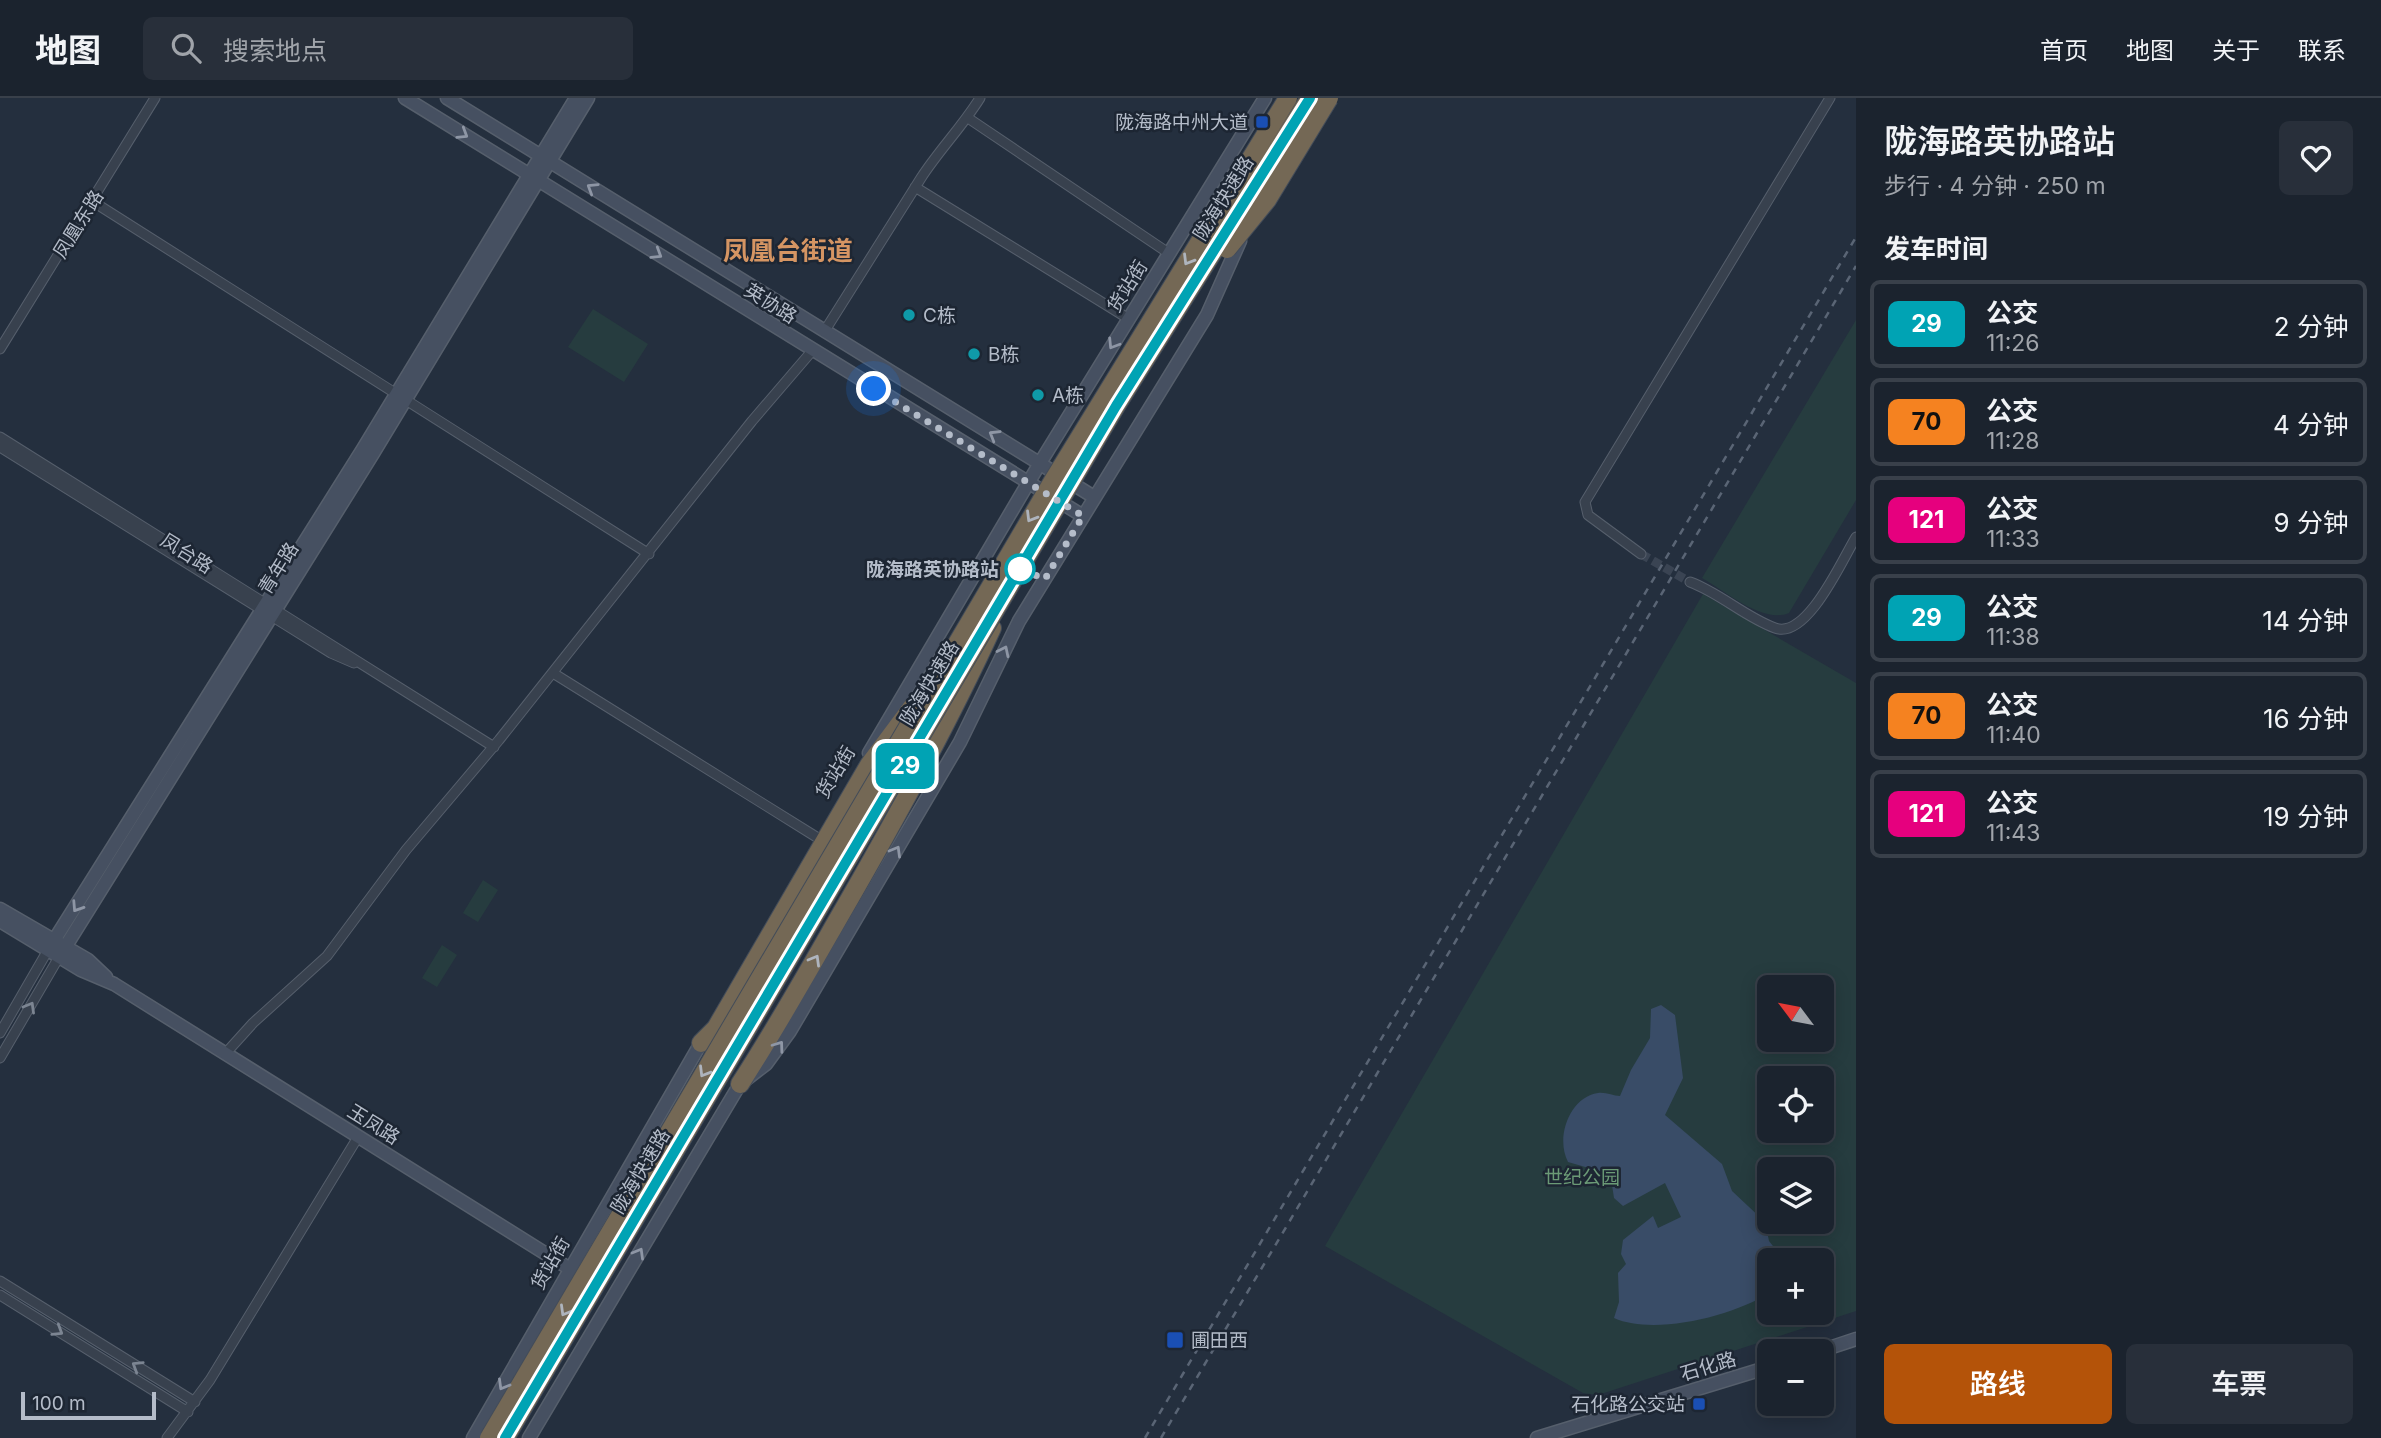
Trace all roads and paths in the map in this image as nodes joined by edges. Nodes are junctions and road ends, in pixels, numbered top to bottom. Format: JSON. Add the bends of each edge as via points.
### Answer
{"nodes":[{"id":1,"x":155,"y":98,"type":"edge"},
{"id":2,"x":405,"y":98,"type":"edge"},
{"id":3,"x":447,"y":98,"type":"edge"},
{"id":4,"x":576,"y":98,"type":"edge"},
{"id":5,"x":588,"y":98,"type":"edge"},
{"id":6,"x":980,"y":98,"type":"edge"},
{"id":7,"x":1265,"y":98,"type":"edge"},
{"id":8,"x":1279,"y":98,"type":"edge"},
{"id":9,"x":1288,"y":98,"type":"edge"},
{"id":10,"x":1310,"y":98,"type":"edge"},
{"id":11,"x":1319,"y":98,"type":"edge"},
{"id":12,"x":1329,"y":98,"type":"edge"},
{"id":13,"x":1830,"y":98,"type":"edge"},
{"id":14,"x":968,"y":118,"type":"junction"},
{"id":15,"x":1252,"y":155,"type":"junction"},
{"id":16,"x":546,"y":160,"type":"junction"},
{"id":17,"x":535,"y":179,"type":"junction"},
{"id":18,"x":915,"y":187,"type":"junction"},
{"id":19,"x":92,"y":201,"type":"junction"},
{"id":20,"x":1170,"y":254,"type":"junction"},
{"id":21,"x":1178,"y":309,"type":"junction"},
{"id":22,"x":1129,"y":319,"type":"junction"},
{"id":23,"x":824,"y":332,"type":"junction"},
{"id":24,"x":0,"y":349,"type":"edge"},
{"id":25,"x":812,"y":351,"type":"junction"},
{"id":26,"x":402,"y":396,"type":"junction"},
{"id":27,"x":0,"y":437,"type":"edge"},
{"id":28,"x":0,"y":447,"type":"edge"},
{"id":29,"x":1040,"y":463,"type":"junction"},
{"id":30,"x":1028,"y":483,"type":"junction"},
{"id":31,"x":1094,"y":497,"type":"junction"},
{"id":32,"x":1083,"y":516,"type":"junction"},
{"id":33,"x":1856,"y":537,"type":"edge"},
{"id":34,"x":649,"y":554,"type":"junction"},
{"id":35,"x":1641,"y":554,"type":"tunnel mouth"},
{"id":36,"x":1015,"y":577,"type":"junction"},
{"id":37,"x":1690,"y":582,"type":"tunnel mouth"},
{"id":38,"x":269,"y":609,"type":"junction"},
{"id":39,"x":960,"y":638,"type":"junction"},
{"id":40,"x":553,"y":673,"type":"junction"},
{"id":41,"x":494,"y":747,"type":"junction"},
{"id":42,"x":818,"y":838,"type":"junction"},
{"id":43,"x":0,"y":909,"type":"edge"},
{"id":44,"x":0,"y":921,"type":"edge"},
{"id":45,"x":57,"y":948,"type":"junction"},
{"id":46,"x":0,"y":1033,"type":"edge"},
{"id":47,"x":701,"y":1043,"type":"junction"},
{"id":48,"x":225,"y":1054,"type":"junction"},
{"id":49,"x":0,"y":1058,"type":"edge"},
{"id":50,"x":740,"y":1084,"type":"junction"},
{"id":51,"x":358,"y":1137,"type":"junction"},
{"id":52,"x":569,"y":1268,"type":"junction"},
{"id":53,"x":0,"y":1281,"type":"edge"},
{"id":54,"x":0,"y":1295,"type":"edge"},
{"id":55,"x":614,"y":1296,"type":"junction"},
{"id":56,"x":1856,"y":1339,"type":"edge"},
{"id":57,"x":1834,"y":1346,"type":"edge"},
{"id":58,"x":1757,"y":1371,"type":"edge"},
{"id":59,"x":195,"y":1402,"type":"junction"},
{"id":60,"x":188,"y":1412,"type":"junction"},
{"id":61,"x":167,"y":1438,"type":"edge"},
{"id":62,"x":473,"y":1438,"type":"edge"},
{"id":63,"x":489,"y":1438,"type":"edge"},
{"id":64,"x":505,"y":1438,"type":"edge"},
{"id":65,"x":529,"y":1438,"type":"edge"},
{"id":66,"x":1537,"y":1438,"type":"edge"}],
"edges":[{"from":1,"to":19,"type":"street","name":"凤凰东路"},
{"from":2,"to":17,"type":"street","name":"英协路","one_way":true},
{"from":3,"to":16,"type":"street","name":"英协路"},
{"from":4,"to":16,"type":"street","name":"青年路"},
{"from":5,"to":16,"type":"street","name":"青年路"},
{"from":6,"to":14,"type":"street"},
{"from":7,"to":20,"type":"street","name":"货站街"},
{"from":8,"to":15,"type":"highway","bridge":true},
{"from":9,"to":15,"type":"highway","name":"陇海快速路","bridge":true},
{"from":10,"to":21,"type":"highway","name":"陇海快速路","bridge":true},
{"from":11,"to":31,"type":"street","via":[[1269,178],[1206,315]]},
{"from":12,"to":21,"type":"highway","bridge":true,"via":[[1267,200]]},
{"from":13,"to":35,"type":"street","via":[[1586,502],[1588,515]]},
{"from":14,"to":18,"type":"street"},
{"from":14,"to":20,"type":"street"},
{"from":15,"to":39,"type":"highway","name":"陇海快速路","one_way":true,"bridge":true},
{"from":16,"to":17,"type":"street","name":"青年路"},
{"from":23,"to":16,"type":"street","name":"英协路","one_way":true},
{"from":17,"to":25,"type":"street","name":"英协路","one_way":true},
{"from":17,"to":26,"type":"street","name":"青年路"},
{"from":18,"to":22,"type":"street"},
{"from":18,"to":23,"type":"street"},
{"from":19,"to":24,"type":"street","name":"凤凰东路"},
{"from":19,"to":26,"type":"street"},
{"from":20,"to":22,"type":"street","name":"货站街"},
{"from":21,"to":36,"type":"highway","name":"陇海快速路","bridge":true},
{"from":22,"to":29,"type":"street","name":"货站街","one_way":true},
{"from":29,"to":23,"type":"street","name":"英协路","one_way":true},
{"from":25,"to":30,"type":"street","name":"英协路"},
{"from":25,"to":34,"type":"street"},
{"from":26,"to":34,"type":"street"},
{"from":26,"to":38,"type":"street","name":"青年路"},
{"from":27,"to":38,"type":"street","name":"凤台路"},
{"from":28,"to":38,"type":"street","name":"凤台路"},
{"from":29,"to":30,"type":"street","name":"货站街"},
{"from":29,"to":31,"type":"street","name":"英协路"},
{"from":30,"to":32,"type":"street","name":"英协路"},
{"from":30,"to":42,"type":"street","name":"货站街"},
{"from":31,"to":32,"type":"street"},
{"from":50,"to":32,"type":"street","one_way":true,"via":[[766,1064],[790,1031],[960,742],[1019,621]]},
{"from":33,"to":37,"type":"street","via":[[1806,620],[1791,629],[1777,629]]},
{"from":34,"to":40,"type":"street"},
{"from":50,"to":36,"type":"highway","one_way":true,"bridge":true,"via":[[949,722]]},
{"from":36,"to":64,"type":"highway","name":"陇海快速路","bridge":true},
{"from":38,"to":41,"type":"street","name":"凤台路","via":[[331,653],[372,670]]},
{"from":38,"to":45,"type":"street","name":"青年路"},
{"from":39,"to":47,"type":"highway","bridge":true,"via":[[869,765],[723,1015]]},
{"from":39,"to":63,"type":"highway","name":"陇海快速路","one_way":true,"bridge":true},
{"from":40,"to":41,"type":"street"},
{"from":40,"to":42,"type":"street"},
{"from":41,"to":48,"type":"street","via":[[406,850],[327,956]]},
{"from":42,"to":47,"type":"street","name":"货站街"},
{"from":43,"to":45,"type":"street","name":"玉凤路"},
{"from":44,"to":45,"type":"street","name":"玉凤路"},
{"from":45,"to":46,"type":"street","name":"青年路"},
{"from":45,"to":48,"type":"street","name":"玉凤路","via":[[88,960],[114,984]]},
{"from":49,"to":45,"type":"street","name":"青年路","one_way":true},
{"from":47,"to":52,"type":"street","name":"货站街"},
{"from":48,"to":51,"type":"street","name":"玉凤路"},
{"from":55,"to":50,"type":"street","one_way":true},
{"from":51,"to":52,"type":"street","name":"玉凤路"},
{"from":51,"to":59,"type":"street"},
{"from":52,"to":55,"type":"street","name":"玉凤路"},
{"from":52,"to":62,"type":"street","name":"货站街","one_way":true},
{"from":59,"to":53,"type":"street","one_way":true},
{"from":54,"to":60,"type":"street","one_way":true},
{"from":55,"to":65,"type":"street"},
{"from":56,"to":57,"type":"street"},
{"from":58,"to":66,"type":"street","name":"石化路"},
{"from":59,"to":60,"type":"street"},
{"from":60,"to":61,"type":"street"}]}
